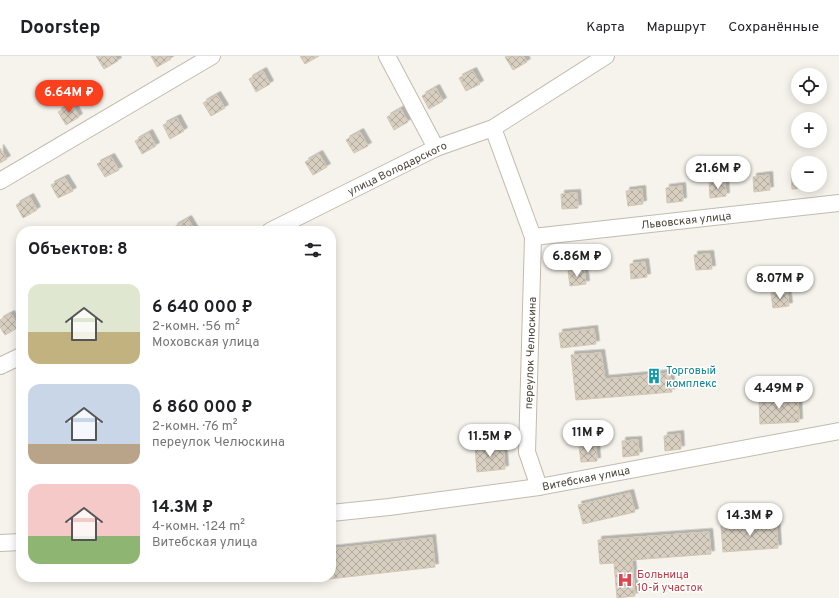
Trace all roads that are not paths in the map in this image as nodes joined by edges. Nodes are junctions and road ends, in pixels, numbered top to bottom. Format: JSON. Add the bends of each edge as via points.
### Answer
{"nodes":[{"id":1,"x":212,"y":56,"type":"edge"},
{"id":2,"x":387,"y":56,"type":"edge"},
{"id":3,"x":606,"y":56,"type":"edge"},
{"id":4,"x":493,"y":128,"type":"junction"},
{"id":5,"x":436,"y":148,"type":"junction"},
{"id":6,"x":0,"y":181,"type":"edge"},
{"id":7,"x":839,"y":203,"type":"edge"},
{"id":8,"x":284,"y":226,"type":"edge"},
{"id":9,"x":533,"y":237,"type":"junction"},
{"id":10,"x":16,"y":358,"type":"edge"},
{"id":11,"x":0,"y":366,"type":"edge"},
{"id":12,"x":839,"y":431,"type":"edge"},
{"id":13,"x":539,"y":487,"type":"junction"},
{"id":14,"x":336,"y":512,"type":"edge"},
{"id":15,"x":16,"y":542,"type":"edge"},
{"id":16,"x":0,"y":544,"type":"edge"}],
"edges":[{"from":1,"to":6,"type":"street"},
{"from":2,"to":5,"type":"street"},
{"from":3,"to":4,"type":"street","name":"улица Володарского"},
{"from":4,"to":5,"type":"street","name":"улица Володарского"},
{"from":4,"to":9,"type":"street","name":"переулок Челюскина"},
{"from":5,"to":8,"type":"street","name":"улица Володарского"},
{"from":7,"to":9,"type":"street","name":"Львовская улица"},
{"from":9,"to":13,"type":"street","name":"переулок Челюскина","via":[[526,452]]},
{"from":10,"to":11,"type":"street"},
{"from":12,"to":13,"type":"street","name":"Витебская улица"},
{"from":13,"to":14,"type":"street","name":"Витебская улица"},
{"from":15,"to":16,"type":"street"}]}
